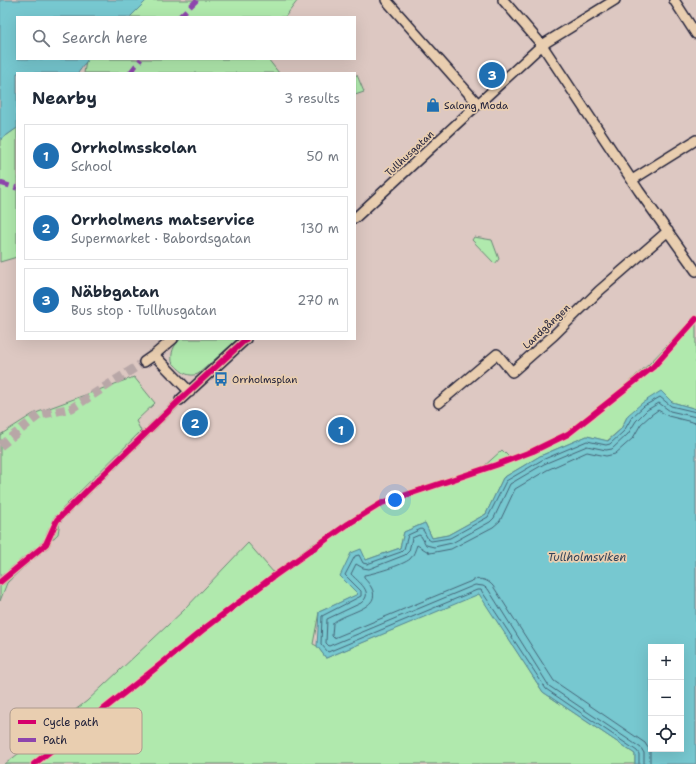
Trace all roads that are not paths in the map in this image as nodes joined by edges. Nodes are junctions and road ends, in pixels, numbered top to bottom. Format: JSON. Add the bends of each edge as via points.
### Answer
{"nodes":[{"id":1,"x":386,"y":0,"type":"edge"},
{"id":2,"x":504,"y":0,"type":"edge"},
{"id":3,"x":615,"y":0,"type":"edge"},
{"id":4,"x":674,"y":0,"type":"edge"},
{"id":5,"x":696,"y":34,"type":"edge"},
{"id":6,"x":542,"y":45,"type":"junction"},
{"id":7,"x":478,"y":104,"type":"junction"},
{"id":8,"x":696,"y":140,"type":"edge"},
{"id":9,"x":632,"y":180,"type":"junction"},
{"id":10,"x":356,"y":217,"type":"edge"},
{"id":11,"x":668,"y":231,"type":"junction"},
{"id":12,"x":696,"y":271,"type":"edge"},
{"id":13,"x":173,"y":340,"type":"edge"},
{"id":14,"x":245,"y":340,"type":"edge"},
{"id":15,"x":154,"y":355,"type":"junction"},
{"id":16,"x":144,"y":362,"type":"tunnel mouth"},
{"id":17,"x":190,"y":392,"type":"junction"},
{"id":18,"x":180,"y":400,"type":"tunnel mouth"},
{"id":19,"x":439,"y":403,"type":"dead end"}],
"edges":[{"from":1,"to":7,"type":"street"},
{"from":2,"to":6,"type":"street"},
{"from":3,"to":6,"type":"street","name":"Tullhusgatan"},
{"from":4,"to":5,"type":"street"},
{"from":6,"to":7,"type":"street","name":"Tullhusgatan"},
{"from":6,"to":9,"type":"street"},
{"from":7,"to":10,"type":"street","name":"Tullhusgatan"},
{"from":8,"to":9,"type":"street"},
{"from":9,"to":11,"type":"street"},
{"from":11,"to":12,"type":"street"},
{"from":11,"to":19,"type":"street","name":"Landgången","via":[[512,372],[497,354]]},
{"from":13,"to":15,"type":"street"},
{"from":14,"to":17,"type":"street"},
{"from":15,"to":16,"type":"street"},
{"from":15,"to":17,"type":"street"},
{"from":17,"to":18,"type":"street"}]}
